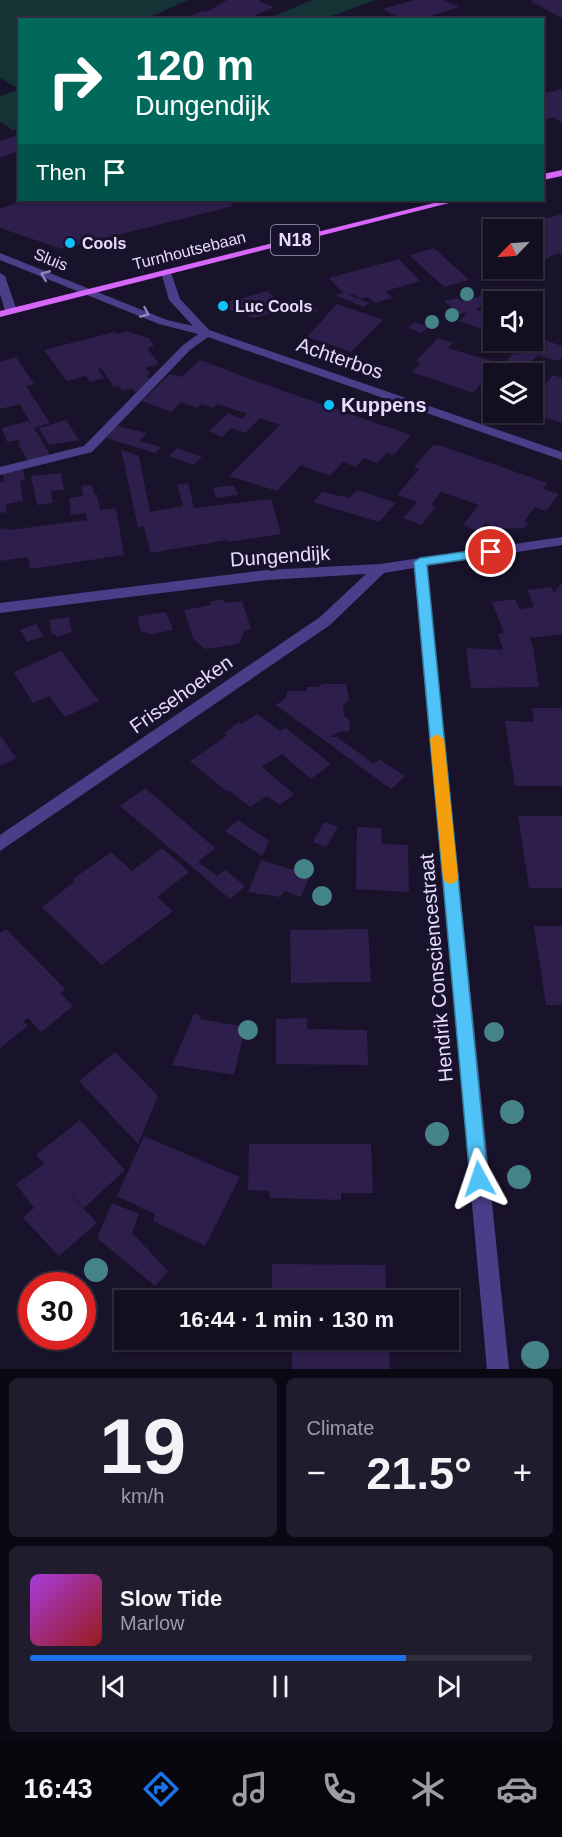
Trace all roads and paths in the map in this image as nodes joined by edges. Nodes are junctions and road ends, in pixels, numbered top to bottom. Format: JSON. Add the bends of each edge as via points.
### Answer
{"nodes":[{"id":1,"x":562,"y":173,"type":"edge"},
{"id":2,"x":544,"y":177,"type":"edge"},
{"id":3,"x":452,"y":201,"type":"edge"},
{"id":4,"x":0,"y":256,"type":"edge"},
{"id":5,"x":166,"y":272,"type":"junction"},
{"id":6,"x":0,"y":276,"type":"edge"},
{"id":7,"x":90,"y":292,"type":"junction"},
{"id":8,"x":6,"y":313,"type":"edge"},
{"id":9,"x":207,"y":333,"type":"junction"},
{"id":10,"x":562,"y":456,"type":"edge"},
{"id":11,"x":0,"y":471,"type":"edge"},
{"id":12,"x":562,"y":542,"type":"edge"},
{"id":13,"x":420,"y":562,"type":"junction"},
{"id":14,"x":380,"y":569,"type":"junction"},
{"id":15,"x":0,"y":608,"type":"edge"},
{"id":16,"x":0,"y":844,"type":"edge"},
{"id":17,"x":498,"y":1369,"type":"edge"}],
"edges":[{"from":1,"to":2,"type":"main road"},
{"from":3,"to":5,"type":"main road","name":"Turnhoutsebaan","number":"N18"},
{"from":7,"to":4,"type":"street","name":"Sluis","one_way":true},
{"from":5,"to":7,"type":"main road","name":"Turnhoutsebaan","number":"N18"},
{"from":5,"to":9,"type":"street","name":"Achterbos","via":[[175,300]]},
{"from":6,"to":8,"type":"street"},
{"from":7,"to":8,"type":"main road","name":"Turnhoutsebaan","number":"N18"},
{"from":7,"to":9,"type":"street","name":"Achterbos","one_way":true,"via":[[163,322]]},
{"from":9,"to":10,"type":"street","name":"Achterbos"},
{"from":9,"to":11,"type":"street","via":[[186,348],[88,449]]},
{"from":12,"to":13,"type":"street","name":"Dungendijk"},
{"from":13,"to":14,"type":"street","name":"Dungendijk"},
{"from":13,"to":17,"type":"street","name":"Hendrik Consciencestraat"},
{"from":14,"to":15,"type":"street","name":"Dungendijk","via":[[222,580]]},
{"from":14,"to":16,"type":"street","name":"Frissehoeken","via":[[325,621]]}]}
